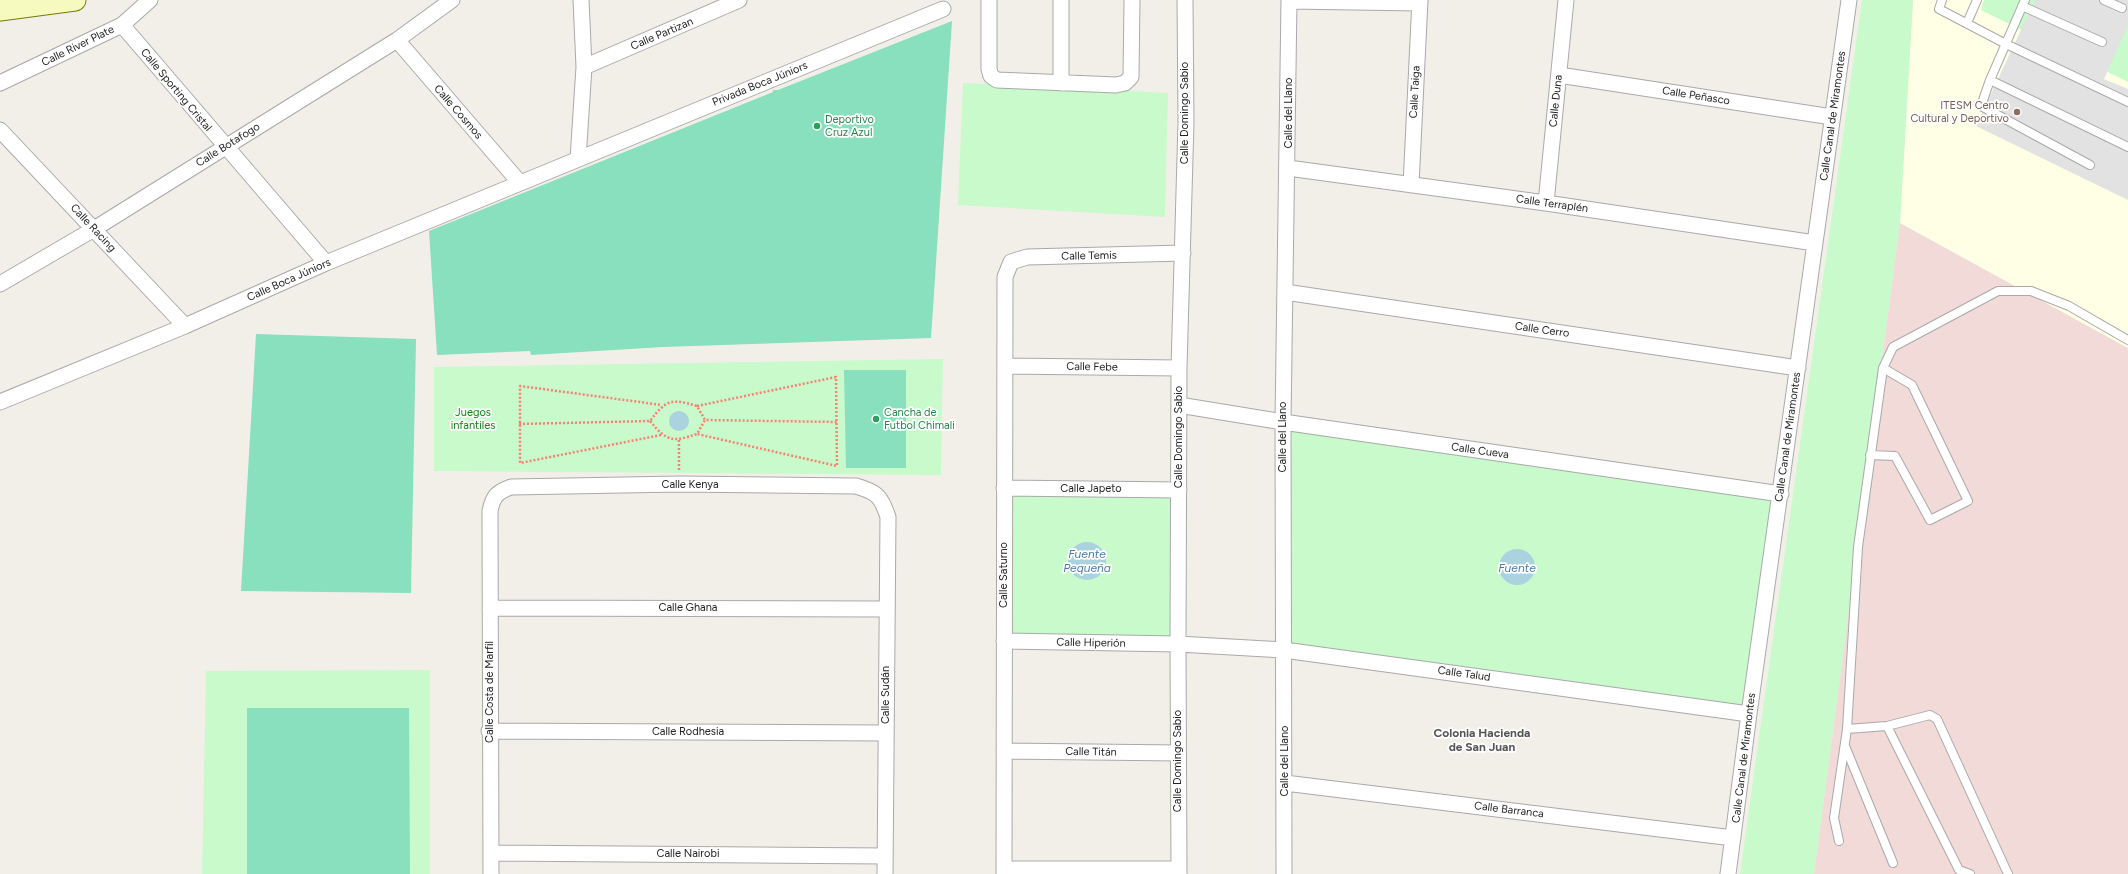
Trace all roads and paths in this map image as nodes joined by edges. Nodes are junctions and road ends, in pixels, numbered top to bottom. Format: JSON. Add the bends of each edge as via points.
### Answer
{"nodes":[{"id":1,"x":75,"y":0,"type":"edge"},
{"id":2,"x":150,"y":0,"type":"edge"},
{"id":3,"x":452,"y":0,"type":"edge"},
{"id":4,"x":581,"y":0,"type":"edge"},
{"id":5,"x":739,"y":0,"type":"edge"},
{"id":6,"x":989,"y":0,"type":"edge"},
{"id":7,"x":1061,"y":0,"type":"edge"},
{"id":8,"x":1132,"y":0,"type":"edge"},
{"id":9,"x":1185,"y":0,"type":"edge"},
{"id":10,"x":1289,"y":0,"type":"edge"},
{"id":11,"x":1566,"y":0,"type":"edge"},
{"id":12,"x":1849,"y":0,"type":"edge"},
{"id":13,"x":1942,"y":0,"type":"edge"},
{"id":14,"x":1977,"y":0,"type":"edge"},
{"id":15,"x":2104,"y":0,"type":"edge"},
{"id":16,"x":1420,"y":1,"type":"edge"},
{"id":17,"x":2024,"y":3,"type":"edge"},
{"id":18,"x":943,"y":8,"type":"dead end"},
{"id":19,"x":2122,"y":8,"type":"dead end"},
{"id":20,"x":0,"y":10,"type":"edge"},
{"id":21,"x":1967,"y":23,"type":"junction"},
{"id":22,"x":122,"y":25,"type":"junction"},
{"id":23,"x":396,"y":40,"type":"junction"},
{"id":24,"x":2102,"y":42,"type":"dead end"},
{"id":25,"x":2006,"y":44,"type":"junction"},
{"id":26,"x":584,"y":67,"type":"junction"},
{"id":27,"x":1559,"y":74,"type":"junction"},
{"id":28,"x":1990,"y":80,"type":"junction"},
{"id":29,"x":0,"y":83,"type":"edge"},
{"id":30,"x":1062,"y":83,"type":"junction"},
{"id":31,"x":2128,"y":102,"type":"edge"},
{"id":32,"x":1832,"y":117,"type":"junction"},
{"id":33,"x":0,"y":130,"type":"edge"},
{"id":34,"x":224,"y":147,"type":"junction"},
{"id":35,"x":2128,"y":147,"type":"edge"},
{"id":36,"x":578,"y":159,"type":"junction"},
{"id":37,"x":2090,"y":165,"type":"dead end"},
{"id":38,"x":1288,"y":168,"type":"junction"},
{"id":39,"x":520,"y":183,"type":"junction"},
{"id":40,"x":1411,"y":185,"type":"junction"},
{"id":41,"x":1546,"y":203,"type":"junction"},
{"id":42,"x":94,"y":229,"type":"junction"},
{"id":43,"x":1815,"y":243,"type":"junction"},
{"id":44,"x":1183,"y":253,"type":"junction"},
{"id":45,"x":326,"y":263,"type":"junction"},
{"id":46,"x":1006,"y":277,"type":"joint"},
{"id":47,"x":0,"y":284,"type":"edge"},
{"id":48,"x":1286,"y":292,"type":"junction"},
{"id":49,"x":185,"y":326,"type":"junction"},
{"id":50,"x":2128,"y":340,"type":"edge"},
{"id":51,"x":1005,"y":366,"type":"junction"},
{"id":52,"x":1180,"y":368,"type":"junction"},
{"id":53,"x":1798,"y":368,"type":"junction"},
{"id":54,"x":1883,"y":368,"type":"junction"},
{"id":55,"x":0,"y":402,"type":"edge"},
{"id":56,"x":662,"y":405,"type":"junction"},
{"id":57,"x":1179,"y":405,"type":"junction"},
{"id":58,"x":697,"y":406,"type":"junction"},
{"id":59,"x":705,"y":420,"type":"junction"},
{"id":60,"x":650,"y":421,"type":"junction"},
{"id":61,"x":837,"y":422,"type":"junction"},
{"id":62,"x":1283,"y":422,"type":"junction"},
{"id":63,"x":519,"y":424,"type":"junction"},
{"id":64,"x":697,"y":434,"type":"junction"},
{"id":65,"x":661,"y":436,"type":"junction"},
{"id":66,"x":679,"y":440,"type":"junction"},
{"id":67,"x":1870,"y":455,"type":"junction"},
{"id":68,"x":680,"y":484,"type":"junction"},
{"id":69,"x":1004,"y":488,"type":"junction"},
{"id":70,"x":1179,"y":490,"type":"junction"},
{"id":71,"x":1781,"y":494,"type":"junction"},
{"id":72,"x":490,"y":510,"type":"joint"},
{"id":73,"x":888,"y":517,"type":"joint"},
{"id":74,"x":490,"y":608,"type":"junction"},
{"id":75,"x":886,"y":609,"type":"junction"},
{"id":76,"x":1004,"y":641,"type":"junction"},
{"id":77,"x":1178,"y":644,"type":"junction"},
{"id":78,"x":1284,"y":650,"type":"junction"},
{"id":79,"x":1749,"y":714,"type":"junction"},
{"id":80,"x":1887,"y":726,"type":"junction"},
{"id":81,"x":1847,"y":729,"type":"junction"},
{"id":82,"x":490,"y":731,"type":"junction"},
{"id":83,"x":886,"y":733,"type":"junction"},
{"id":84,"x":1845,"y":745,"type":"junction"},
{"id":85,"x":1004,"y":751,"type":"junction"},
{"id":86,"x":1178,"y":753,"type":"junction"},
{"id":87,"x":1285,"y":783,"type":"junction"},
{"id":88,"x":1733,"y":838,"type":"junction"},
{"id":89,"x":1839,"y":841,"type":"dead end"},
{"id":90,"x":491,"y":853,"type":"junction"},
{"id":91,"x":886,"y":856,"type":"junction"},
{"id":92,"x":1893,"y":864,"type":"dead end"},
{"id":93,"x":1004,"y":871,"type":"edge"},
{"id":94,"x":1179,"y":872,"type":"edge"},
{"id":95,"x":491,"y":874,"type":"edge"},
{"id":96,"x":885,"y":874,"type":"edge"},
{"id":97,"x":1284,"y":874,"type":"edge"},
{"id":98,"x":1728,"y":874,"type":"edge"},
{"id":99,"x":1970,"y":874,"type":"edge"},
{"id":100,"x":2008,"y":874,"type":"edge"}],
"edges":[{"from":1,"to":20,"type":"street"},
{"from":2,"to":22,"type":"street","name":"Calle River Plate"},
{"from":3,"to":23,"type":"street","name":"Calle Botafogo"},
{"from":4,"to":26,"type":"street"},
{"from":5,"to":26,"type":"street","name":"Calle Partizan"},
{"from":6,"to":30,"type":"street","via":[[991,76],[997,80]]},
{"from":7,"to":30,"type":"street"},
{"from":8,"to":30,"type":"street","via":[[1131,77],[1126,84]]},
{"from":9,"to":44,"type":"street","name":"Calle Domingo Sabio"},
{"from":10,"to":16,"type":"street"},
{"from":10,"to":38,"type":"street","name":"Calle del Llano"},
{"from":11,"to":27,"type":"street","name":"Calle Duna"},
{"from":12,"to":32,"type":"street","name":"Calle Canal de Miramontes"},
{"from":13,"to":21,"type":"lane","via":[[1939,9]]},
{"from":14,"to":21,"type":"lane"},
{"from":15,"to":19,"type":"lane"},
{"from":16,"to":40,"type":"street","name":"Calle Taiga"},
{"from":17,"to":24,"type":"lane"},
{"from":17,"to":25,"type":"lane"},
{"from":18,"to":36,"type":"street","name":"Privada Boca Júniors"},
{"from":21,"to":25,"type":"lane"},
{"from":22,"to":29,"type":"street","name":"Calle River Plate"},
{"from":22,"to":34,"type":"street","name":"Calle Sporting Cristal"},
{"from":23,"to":34,"type":"street","name":"Calle Botafogo"},
{"from":23,"to":39,"type":"street","name":"Calle Cosmos"},
{"from":25,"to":28,"type":"lane"},
{"from":25,"to":31,"type":"lane"},
{"from":26,"to":36,"type":"street"},
{"from":27,"to":32,"type":"street","name":"Calle Peñasco"},
{"from":27,"to":41,"type":"street","name":"Calle Duna"},
{"from":28,"to":35,"type":"lane"},
{"from":28,"to":37,"type":"lane","via":[[1981,106]]},
{"from":32,"to":43,"type":"street","name":"Calle Canal de Miramontes"},
{"from":33,"to":42,"type":"street","name":"Calle Racing"},
{"from":34,"to":42,"type":"street","name":"Calle Botafogo"},
{"from":34,"to":45,"type":"street","name":"Calle Sporting Cristal"},
{"from":36,"to":39,"type":"street","name":"Calle Boca Júniors"},
{"from":38,"to":40,"type":"street","name":"Calle Terraplén"},
{"from":38,"to":48,"type":"street","name":"Calle del Llano"},
{"from":39,"to":45,"type":"street","name":"Calle Boca Júniors"},
{"from":40,"to":41,"type":"street","name":"Calle Terraplén"},
{"from":41,"to":43,"type":"street","name":"Calle Terraplén"},
{"from":42,"to":47,"type":"street","name":"Calle Botafogo"},
{"from":42,"to":49,"type":"street","name":"Calle Racing"},
{"from":43,"to":53,"type":"street","name":"Calle Canal de Miramontes"},
{"from":44,"to":46,"type":"street","name":"Calle Temis","via":[[1027,257],[1011,262]]},
{"from":44,"to":52,"type":"street","name":"Calle Domingo Sabio"},
{"from":45,"to":49,"type":"street","name":"Calle Boca Júniors"},
{"from":46,"to":51,"type":"street","name":"Calle Saturno"},
{"from":48,"to":53,"type":"street","name":"Calle Cerro"},
{"from":48,"to":62,"type":"street","name":"Calle del Llano"},
{"from":49,"to":55,"type":"street","name":"Calle Boca Júniors"},
{"from":50,"to":54,"type":"lane","via":[[2069,306],[2031,291],[1998,291],[1893,347]]},
{"from":51,"to":52,"type":"street","name":"Calle Febe"},
{"from":51,"to":69,"type":"street","name":"Calle Saturno"},
{"from":52,"to":57,"type":"street","name":"Calle Domingo Sabio"},
{"from":53,"to":71,"type":"street","name":"Calle Canal de Miramontes"},
{"from":54,"to":67,"type":"lane"},
{"from":54,"to":67,"type":"lane","via":[[1912,385],[1968,501],[1930,520],[1896,456]]},
{"from":56,"to":58,"type":"path","via":[[679,400]]},
{"from":56,"to":60,"type":"path"},
{"from":56,"to":63,"type":"path","via":[[520,386]]},
{"from":57,"to":62,"type":"street","name":"Calle Cueva"},
{"from":57,"to":70,"type":"street","name":"Calle Domingo Sabio"},
{"from":58,"to":59,"type":"path"},
{"from":58,"to":61,"type":"path","via":[[836,377]]},
{"from":59,"to":61,"type":"path"},
{"from":59,"to":64,"type":"path"},
{"from":60,"to":63,"type":"path"},
{"from":60,"to":65,"type":"path"},
{"from":61,"to":64,"type":"path","via":[[837,466]]},
{"from":62,"to":71,"type":"street","name":"Calle Cueva"},
{"from":62,"to":78,"type":"street","name":"Calle del Llano"},
{"from":63,"to":65,"type":"path","via":[[520,463]]},
{"from":64,"to":66,"type":"path"},
{"from":65,"to":66,"type":"path"},
{"from":66,"to":68,"type":"path"},
{"from":67,"to":81,"type":"lane","via":[[1858,547]]},
{"from":68,"to":72,"type":"street","name":"Calle Kenya","via":[[511,487],[500,491],[492,499]]},
{"from":68,"to":73,"type":"street","name":"Calle Kenya","via":[[856,486],[869,489],[878,495]]},
{"from":69,"to":70,"type":"street","name":"Calle Japeto"},
{"from":69,"to":76,"type":"street","name":"Calle Saturno"},
{"from":70,"to":77,"type":"street","name":"Calle Domingo Sabio"},
{"from":71,"to":79,"type":"street","name":"Calle Canal de Miramontes"},
{"from":72,"to":74,"type":"street","name":"Calle Costa de Marfil"},
{"from":73,"to":75,"type":"street","name":"Calle Sudán"},
{"from":74,"to":75,"type":"street","name":"Calle Ghana"},
{"from":74,"to":82,"type":"street","name":"Calle Costa de Marfil"},
{"from":75,"to":83,"type":"street","name":"Calle Sudán"},
{"from":76,"to":77,"type":"street","name":"Calle Hiperión"},
{"from":76,"to":85,"type":"street","name":"Calle Saturno"},
{"from":77,"to":78,"type":"street","name":"Calle Talud"},
{"from":77,"to":86,"type":"street","name":"Calle Domingo Sabio"},
{"from":78,"to":79,"type":"street","name":"Calle Talud"},
{"from":78,"to":87,"type":"street","name":"Calle del Llano"},
{"from":79,"to":88,"type":"street","name":"Calle Canal de Miramontes"},
{"from":80,"to":81,"type":"lane"},
{"from":80,"to":99,"type":"lane","via":[[1959,870]]},
{"from":80,"to":100,"type":"lane","via":[[1930,715],[1937,719]]},
{"from":81,"to":84,"type":"lane"},
{"from":82,"to":83,"type":"street","name":"Calle Rodhesia"},
{"from":82,"to":90,"type":"street","name":"Calle Costa de Marfil"},
{"from":83,"to":91,"type":"street","name":"Calle Sudán"},
{"from":84,"to":89,"type":"lane","via":[[1834,818]]},
{"from":84,"to":92,"type":"lane"},
{"from":85,"to":86,"type":"street","name":"Calle Titán"},
{"from":85,"to":93,"type":"street","name":"Calle Saturno"},
{"from":86,"to":94,"type":"street","name":"Calle Domingo Sabio"},
{"from":87,"to":88,"type":"street","name":"Calle Barranca"},
{"from":87,"to":97,"type":"street","name":"Calle del Llano"},
{"from":88,"to":98,"type":"street","name":"Calle Canal de Miramontes"},
{"from":90,"to":91,"type":"street","name":"Calle Nairobi"},
{"from":90,"to":95,"type":"street","name":"Calle Costa de Marfil"},
{"from":91,"to":96,"type":"street","name":"Calle Sudán"},
{"from":93,"to":94,"type":"street"}]}
